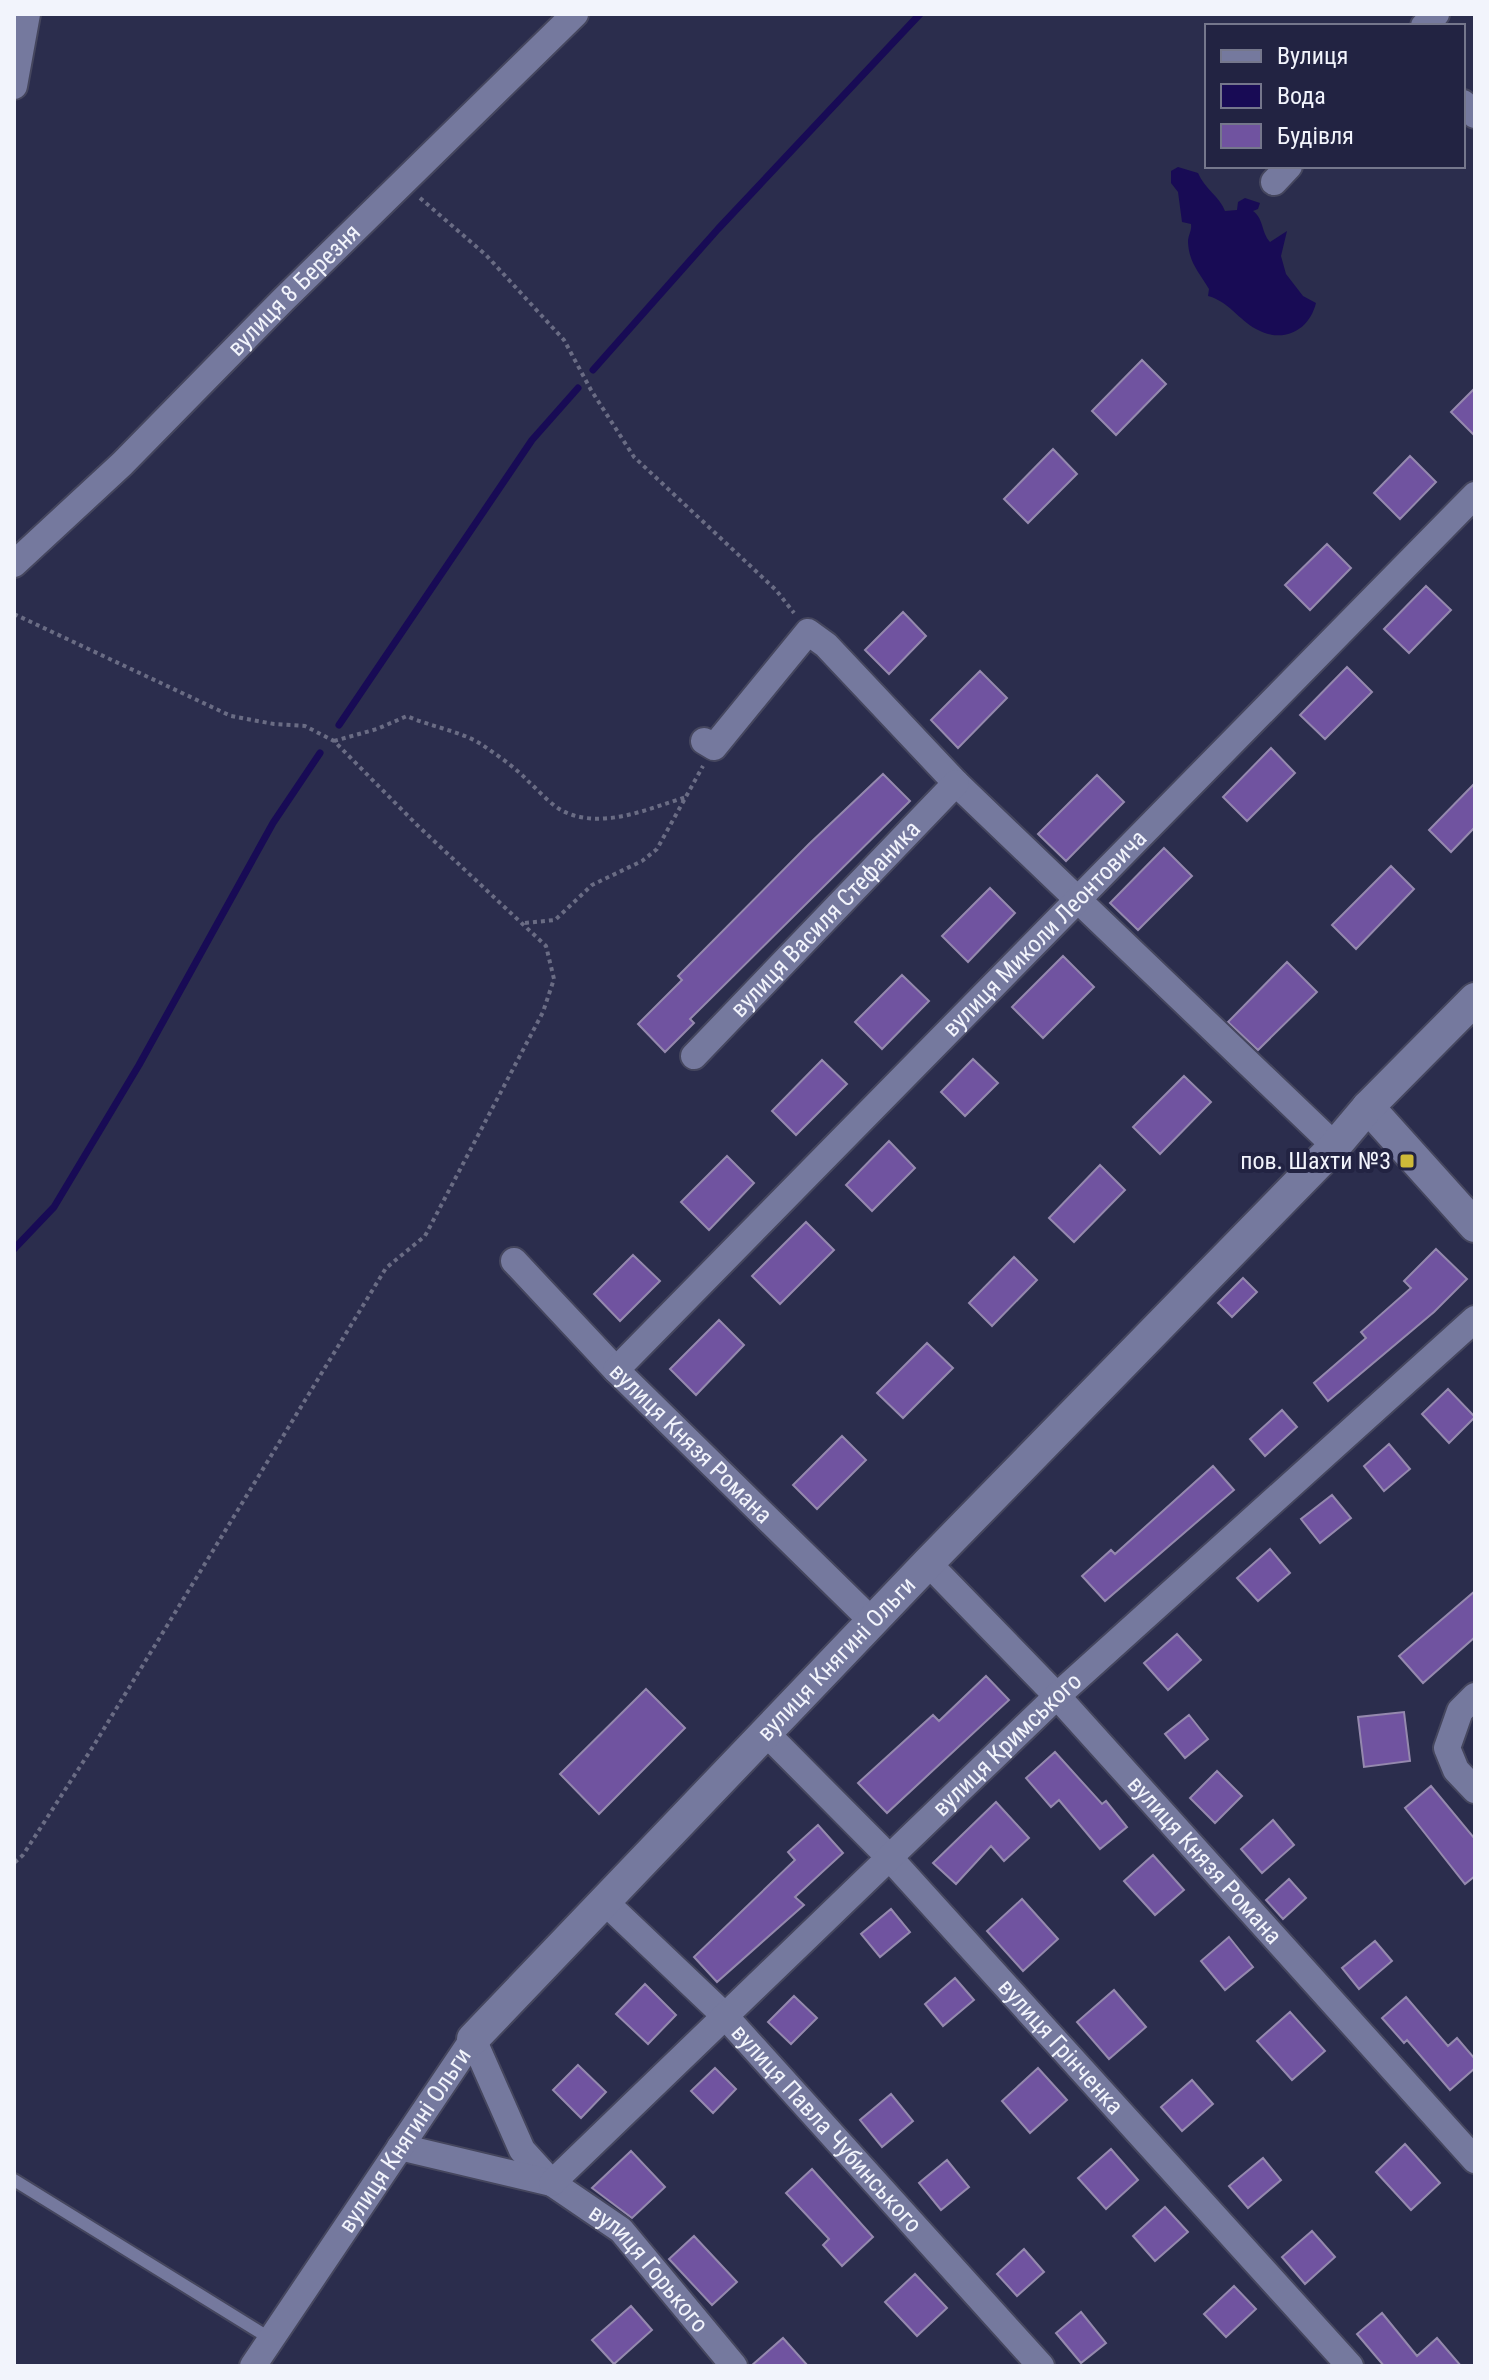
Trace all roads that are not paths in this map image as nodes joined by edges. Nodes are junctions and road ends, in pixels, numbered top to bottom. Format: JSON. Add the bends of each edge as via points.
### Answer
{"nodes":[{"id":1,"x":27,"y":14,"type":"edge"},
{"id":2,"x":575,"y":14,"type":"edge"},
{"id":3,"x":14,"y":86,"type":"edge"},
{"id":4,"x":1475,"y":495,"type":"edge"},
{"id":5,"x":14,"y":564,"type":"edge"},
{"id":6,"x":709,"y":744,"type":"road end"},
{"id":7,"x":956,"y":783,"type":"junction"},
{"id":8,"x":1079,"y":899,"type":"junction"},
{"id":9,"x":1475,"y":999,"type":"edge"},
{"id":10,"x":694,"y":1056,"type":"dead end"},
{"id":11,"x":1368,"y":1107,"type":"junction"},
{"id":12,"x":1335,"y":1146,"type":"junction"},
{"id":13,"x":1475,"y":1226,"type":"edge"},
{"id":14,"x":514,"y":1261,"type":"dead end"},
{"id":15,"x":1475,"y":1319,"type":"edge"},
{"id":16,"x":616,"y":1370,"type":"junction"},
{"id":17,"x":928,"y":1563,"type":"junction"},
{"id":18,"x":873,"y":1622,"type":"junction"},
{"id":19,"x":1057,"y":1696,"type":"junction"},
{"id":20,"x":1475,"y":1696,"type":"edge"},
{"id":21,"x":765,"y":1732,"type":"junction"},
{"id":22,"x":1475,"y":1790,"type":"edge"},
{"id":23,"x":888,"y":1856,"type":"junction"},
{"id":24,"x":603,"y":1900,"type":"junction"},
{"id":25,"x":725,"y":2016,"type":"junction"},
{"id":26,"x":473,"y":2039,"type":"junction"},
{"id":27,"x":400,"y":2147,"type":"junction"},
{"id":28,"x":1475,"y":2160,"type":"edge"},
{"id":29,"x":14,"y":2180,"type":"edge"},
{"id":30,"x":552,"y":2183,"type":"junction"},
{"id":31,"x":271,"y":2339,"type":"junction"},
{"id":32,"x":253,"y":2366,"type":"edge"},
{"id":33,"x":734,"y":2366,"type":"edge"},
{"id":34,"x":1041,"y":2366,"type":"edge"},
{"id":35,"x":1350,"y":2366,"type":"edge"}],
"edges":[{"from":1,"to":3,"type":"street"},
{"from":2,"to":5,"type":"street","name":"вулиця 8 Березня","via":[[122,464]]},
{"from":4,"to":8,"type":"street","name":"вулиця Миколи Леонтовича"},
{"from":6,"to":7,"type":"street","via":[[808,632]]},
{"from":7,"to":8,"type":"street"},
{"from":7,"to":10,"type":"street","name":"вулиця Василя Стефаника"},
{"from":8,"to":12,"type":"street"},
{"from":8,"to":16,"type":"street","name":"вулиця Миколи Леонтовича"},
{"from":9,"to":11,"type":"street","name":"вулиця Княгині Ольги"},
{"from":11,"to":12,"type":"street","name":"вулиця Княгині Ольги"},
{"from":11,"to":13,"type":"street"},
{"from":12,"to":17,"type":"street","name":"вулиця Княгині Ольги"},
{"from":14,"to":16,"type":"street","name":"вулиця Князя Романа"},
{"from":15,"to":19,"type":"street","name":"вулиця Кримського"},
{"from":16,"to":18,"type":"street","name":"вулиця Князя Романа"},
{"from":17,"to":18,"type":"street","name":"вулиця Княгині Ольги"},
{"from":17,"to":19,"type":"street","name":"вулиця Князя Романа"},
{"from":18,"to":21,"type":"street","name":"вулиця Княгині Ольги"},
{"from":19,"to":23,"type":"street","name":"вулиця Кримського"},
{"from":19,"to":28,"type":"street","name":"вулиця Князя Романа"},
{"from":20,"to":22,"type":"street","via":[[1460,1711],[1447,1748],[1456,1770]]},
{"from":21,"to":23,"type":"street","name":"вулиця Грінченка"},
{"from":21,"to":24,"type":"street","name":"вулиця Княгині Ольги"},
{"from":23,"to":25,"type":"street","name":"вулиця Кримського"},
{"from":23,"to":35,"type":"street","name":"вулиця Грінченка"},
{"from":24,"to":25,"type":"street","name":"вулиця Павла Чубинського"},
{"from":24,"to":26,"type":"street","name":"вулиця Княгині Ольги"},
{"from":25,"to":30,"type":"street","name":"вулиця Кримського"},
{"from":25,"to":34,"type":"street","name":"вулиця Павла Чубинського"},
{"from":26,"to":27,"type":"street","name":"вулиця Княгині Ольги"},
{"from":26,"to":30,"type":"street","via":[[522,2150]]},
{"from":27,"to":30,"type":"street"},
{"from":27,"to":31,"type":"street","name":"вулиця Княгині Ольги"},
{"from":29,"to":31,"type":"lane"},
{"from":30,"to":33,"type":"street","name":"вулиця Горького","via":[[621,2230]]},
{"from":31,"to":32,"type":"street","name":"вулиця Княгині Ольги"}]}
